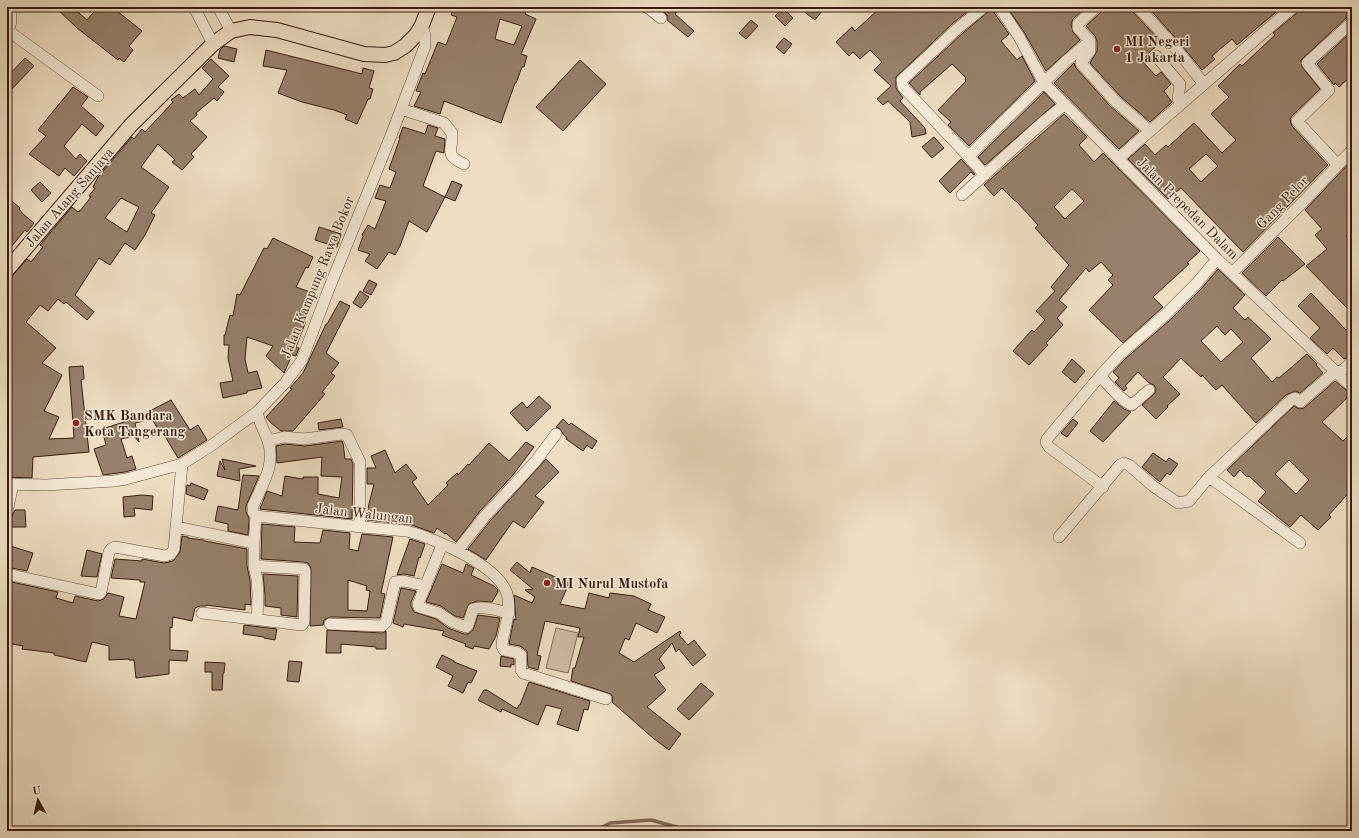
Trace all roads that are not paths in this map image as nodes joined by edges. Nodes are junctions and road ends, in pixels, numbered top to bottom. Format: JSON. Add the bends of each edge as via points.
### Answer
{"nodes":[{"id":1,"x":9,"y":7,"type":"edge"},
{"id":2,"x":194,"y":7,"type":"edge"},
{"id":3,"x":218,"y":7,"type":"edge"},
{"id":4,"x":429,"y":7,"type":"edge"},
{"id":5,"x":647,"y":7,"type":"edge"},
{"id":6,"x":984,"y":7,"type":"edge"},
{"id":7,"x":999,"y":7,"type":"edge"},
{"id":8,"x":1096,"y":7,"type":"edge"},
{"id":9,"x":1138,"y":7,"type":"edge"},
{"id":10,"x":1293,"y":7,"type":"edge"},
{"id":11,"x":661,"y":18,"type":"dead end"},
{"id":12,"x":1352,"y":22,"type":"edge"},
{"id":13,"x":422,"y":25,"type":"junction"},
{"id":14,"x":231,"y":31,"type":"junction"},
{"id":15,"x":1090,"y":41,"type":"junction"},
{"id":16,"x":213,"y":44,"type":"junction"},
{"id":17,"x":1156,"y":56,"type":"dead end"},
{"id":18,"x":1044,"y":83,"type":"junction"},
{"id":19,"x":1204,"y":84,"type":"junction"},
{"id":20,"x":98,"y":96,"type":"dead end"},
{"id":21,"x":1182,"y":103,"type":"junction"},
{"id":22,"x":1064,"y":105,"type":"junction"},
{"id":23,"x":406,"y":111,"type":"junction"},
{"id":24,"x":1150,"y":131,"type":"junction"},
{"id":25,"x":1352,"y":150,"type":"edge"},
{"id":26,"x":968,"y":156,"type":"junction"},
{"id":27,"x":1119,"y":159,"type":"junction"},
{"id":28,"x":464,"y":164,"type":"dead end"},
{"id":29,"x":1338,"y":165,"type":"junction"},
{"id":30,"x":985,"y":175,"type":"junction"},
{"id":31,"x":962,"y":195,"type":"dead end"},
{"id":32,"x":1217,"y":259,"type":"junction"},
{"id":33,"x":7,"y":270,"type":"edge"},
{"id":34,"x":1232,"y":273,"type":"junction"},
{"id":35,"x":1352,"y":362,"type":"edge"},
{"id":36,"x":1337,"y":372,"type":"junction"},
{"id":37,"x":1100,"y":376,"type":"junction"},
{"id":38,"x":1352,"y":387,"type":"edge"},
{"id":39,"x":1149,"y":390,"type":"dead end"},
{"id":40,"x":259,"y":417,"type":"junction"},
{"id":41,"x":556,"y":434,"type":"dead end"},
{"id":42,"x":268,"y":441,"type":"junction"},
{"id":43,"x":181,"y":469,"type":"junction"},
{"id":44,"x":1209,"y":477,"type":"junction"},
{"id":45,"x":10,"y":484,"type":"edge"},
{"id":46,"x":1102,"y":487,"type":"junction"},
{"id":47,"x":7,"y":512,"type":"edge"},
{"id":48,"x":256,"y":516,"type":"junction"},
{"id":49,"x":360,"y":526,"type":"junction"},
{"id":50,"x":176,"y":527,"type":"junction"},
{"id":51,"x":1059,"y":537,"type":"dead end"},
{"id":52,"x":254,"y":543,"type":"junction"},
{"id":53,"x":1300,"y":543,"type":"dead end"},
{"id":54,"x":442,"y":545,"type":"junction"},
{"id":55,"x":457,"y":551,"type":"junction"},
{"id":56,"x":254,"y":566,"type":"junction"},
{"id":57,"x":7,"y":574,"type":"edge"},
{"id":58,"x":426,"y":586,"type":"junction"},
{"id":59,"x":202,"y":613,"type":"dead end"},
{"id":60,"x":508,"y":613,"type":"junction"},
{"id":61,"x":257,"y":619,"type":"junction"},
{"id":62,"x":330,"y":624,"type":"dead end"},
{"id":63,"x":606,"y":699,"type":"dead end"}],
"edges":[{"from":1,"to":20,"type":"street","via":[[11,22],[7,30]]},
{"from":2,"to":16,"type":"street"},
{"from":3,"to":14,"type":"street"},
{"from":4,"to":13,"type":"main road"},
{"from":5,"to":11,"type":"street"},
{"from":6,"to":26,"type":"street","via":[[902,80],[903,87]]},
{"from":7,"to":18,"type":"street","via":[[1018,35]]},
{"from":8,"to":15,"type":"street","via":[[1078,24],[1078,28]]},
{"from":9,"to":19,"type":"street"},
{"from":10,"to":19,"type":"street","name":"Jalan Prepedan Dalam"},
{"from":12,"to":29,"type":"street","via":[[1307,63],[1329,90],[1297,121]]},
{"from":13,"to":14,"type":"main road","via":[[405,46],[385,55],[364,54],[277,30],[250,27]]},
{"from":13,"to":23,"type":"street","name":"Jalan Kampung Rawa Bokor","via":[[425,46]]},
{"from":14,"to":16,"type":"main road","name":"Jalan Atang Sanjaya"},
{"from":15,"to":18,"type":"street"},
{"from":15,"to":24,"type":"street","via":[[1090,51],[1081,63],[1115,101]]},
{"from":16,"to":33,"type":"main road","name":"Jalan Atang Sanjaya","via":[[131,125]]},
{"from":17,"to":21,"type":"street","via":[[1180,84],[1178,99]]},
{"from":18,"to":22,"type":"street"},
{"from":18,"to":26,"type":"street"},
{"from":19,"to":21,"type":"street","name":"Jalan Prepedan Dalam"},
{"from":21,"to":24,"type":"street","name":"Jalan Prepedan Dalam"},
{"from":22,"to":27,"type":"street"},
{"from":22,"to":30,"type":"street"},
{"from":23,"to":28,"type":"street","via":[[444,123],[452,133],[451,155]]},
{"from":23,"to":40,"type":"street","name":"Jalan Kampung Rawa Bokor","via":[[328,290],[302,360]]},
{"from":24,"to":27,"type":"street","name":"Jalan Prepedan Dalam"},
{"from":25,"to":29,"type":"street","name":"Gang Pelor"},
{"from":26,"to":30,"type":"street"},
{"from":27,"to":32,"type":"street","name":"Jalan Prepedan Dalam"},
{"from":29,"to":34,"type":"street","name":"Gang Pelor"},
{"from":30,"to":31,"type":"street"},
{"from":32,"to":34,"type":"street","name":"Jalan Prepedan Dalam"},
{"from":32,"to":37,"type":"street","via":[[1165,316],[1120,354]]},
{"from":34,"to":36,"type":"street","name":"Jalan Prepedan Dalam"},
{"from":35,"to":36,"type":"street"},
{"from":36,"to":38,"type":"street","name":"Jalan Prepedan Dalam"},
{"from":36,"to":44,"type":"street","via":[[1300,402],[1295,398],[1291,400]]},
{"from":37,"to":39,"type":"street","via":[[1132,405]]},
{"from":37,"to":46,"type":"street","via":[[1046,442],[1049,447]]},
{"from":40,"to":42,"type":"street"},
{"from":40,"to":43,"type":"street","name":"Jalan Kampung Rawa Bokor","via":[[212,445]]},
{"from":41,"to":55,"type":"street","via":[[535,462],[485,516]]},
{"from":42,"to":48,"type":"street","via":[[272,460],[253,506]]},
{"from":42,"to":49,"type":"street","via":[[284,437],[304,439],[347,435],[360,462]]},
{"from":43,"to":45,"type":"street","name":"Jalan Kampung Rawa Bokor","via":[[114,481],[46,485]]},
{"from":43,"to":50,"type":"street"},
{"from":44,"to":46,"type":"street","via":[[1189,501],[1184,503],[1178,503],[1164,494],[1125,463],[1120,465]]},
{"from":44,"to":53,"type":"street"},
{"from":45,"to":47,"type":"street"},
{"from":46,"to":51,"type":"street"},
{"from":48,"to":49,"type":"street","name":"Jalan Walungan"},
{"from":48,"to":52,"type":"street"},
{"from":49,"to":54,"type":"street","name":"Jalan Walungan","via":[[407,531]]},
{"from":50,"to":52,"type":"street"},
{"from":50,"to":57,"type":"street","via":[[174,549],[170,555],[111,549],[99,594]]},
{"from":52,"to":56,"type":"street"},
{"from":54,"to":55,"type":"street","name":"Jalan Walungan"},
{"from":54,"to":58,"type":"street"},
{"from":55,"to":60,"type":"street","name":"Jalan Walungan","via":[[478,562],[499,580],[508,596]]},
{"from":56,"to":61,"type":"street","via":[[258,595]]},
{"from":56,"to":61,"type":"street","via":[[300,568],[305,571],[302,625]]},
{"from":58,"to":60,"type":"street","via":[[418,606],[465,627],[473,609],[476,608]]},
{"from":58,"to":62,"type":"street","via":[[403,581],[395,582],[386,622],[382,626]]},
{"from":59,"to":61,"type":"street"},
{"from":60,"to":63,"type":"street","name":"Jalan Walungan","via":[[502,646],[504,650],[521,655],[523,673]]}]}
